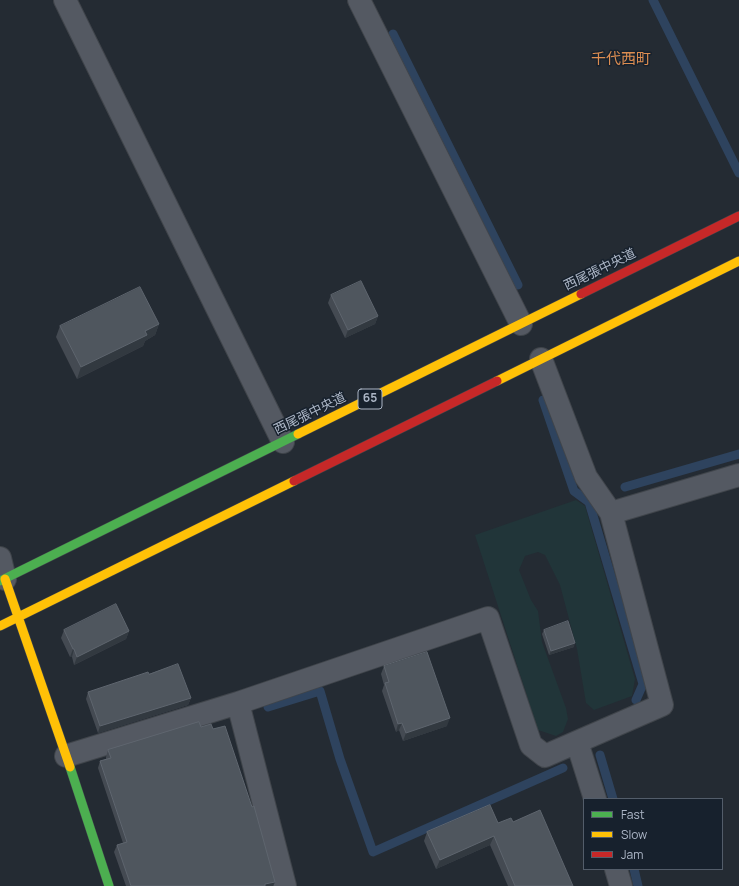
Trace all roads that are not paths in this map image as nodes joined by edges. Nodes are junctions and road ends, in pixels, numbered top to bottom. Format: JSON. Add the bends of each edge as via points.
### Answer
{"nodes":[{"id":1,"x":65,"y":0,"type":"edge"},
{"id":2,"x":359,"y":0,"type":"edge"},
{"id":3,"x":739,"y":216,"type":"edge"},
{"id":4,"x":739,"y":261,"type":"edge"},
{"id":5,"x":521,"y":324,"type":"junction"},
{"id":6,"x":541,"y":359,"type":"junction"},
{"id":7,"x":283,"y":442,"type":"junction"},
{"id":8,"x":739,"y":475,"type":"edge"},
{"id":9,"x":612,"y":513,"type":"junction"},
{"id":10,"x":0,"y":558,"type":"edge"},
{"id":11,"x":2,"y":580,"type":"edge"},
{"id":12,"x":18,"y":617,"type":"junction"},
{"id":13,"x":0,"y":626,"type":"edge"},
{"id":14,"x":238,"y":702,"type":"junction"},
{"id":15,"x":578,"y":742,"type":"junction"},
{"id":16,"x":66,"y":756,"type":"junction"},
{"id":17,"x":595,"y":798,"type":"edge"},
{"id":18,"x":616,"y":870,"type":"edge"},
{"id":19,"x":109,"y":886,"type":"edge"},
{"id":20,"x":285,"y":886,"type":"edge"},
{"id":21,"x":621,"y":886,"type":"edge"}],
"edges":[{"from":1,"to":7,"type":"street"},
{"from":2,"to":5,"type":"street"},
{"from":3,"to":5,"type":"main road","name":"西尾張中央道","number":"65"},
{"from":4,"to":6,"type":"main road"},
{"from":5,"to":7,"type":"main road","name":"西尾張中央道","number":"65"},
{"from":6,"to":9,"type":"street","via":[[586,476]]},
{"from":6,"to":12,"type":"main road"},
{"from":7,"to":11,"type":"main road","name":"西尾張中央道","number":"65"},
{"from":8,"to":9,"type":"street"},
{"from":9,"to":15,"type":"street","via":[[662,705]]},
{"from":10,"to":11,"type":"street"},
{"from":11,"to":12,"type":"main road"},
{"from":12,"to":13,"type":"main road"},
{"from":12,"to":16,"type":"main road"},
{"from":14,"to":15,"type":"street","via":[[488,618],[531,745],[545,756]]},
{"from":14,"to":16,"type":"street"},
{"from":14,"to":20,"type":"street"},
{"from":15,"to":17,"type":"street"},
{"from":16,"to":19,"type":"main road"},
{"from":18,"to":21,"type":"street"}]}
